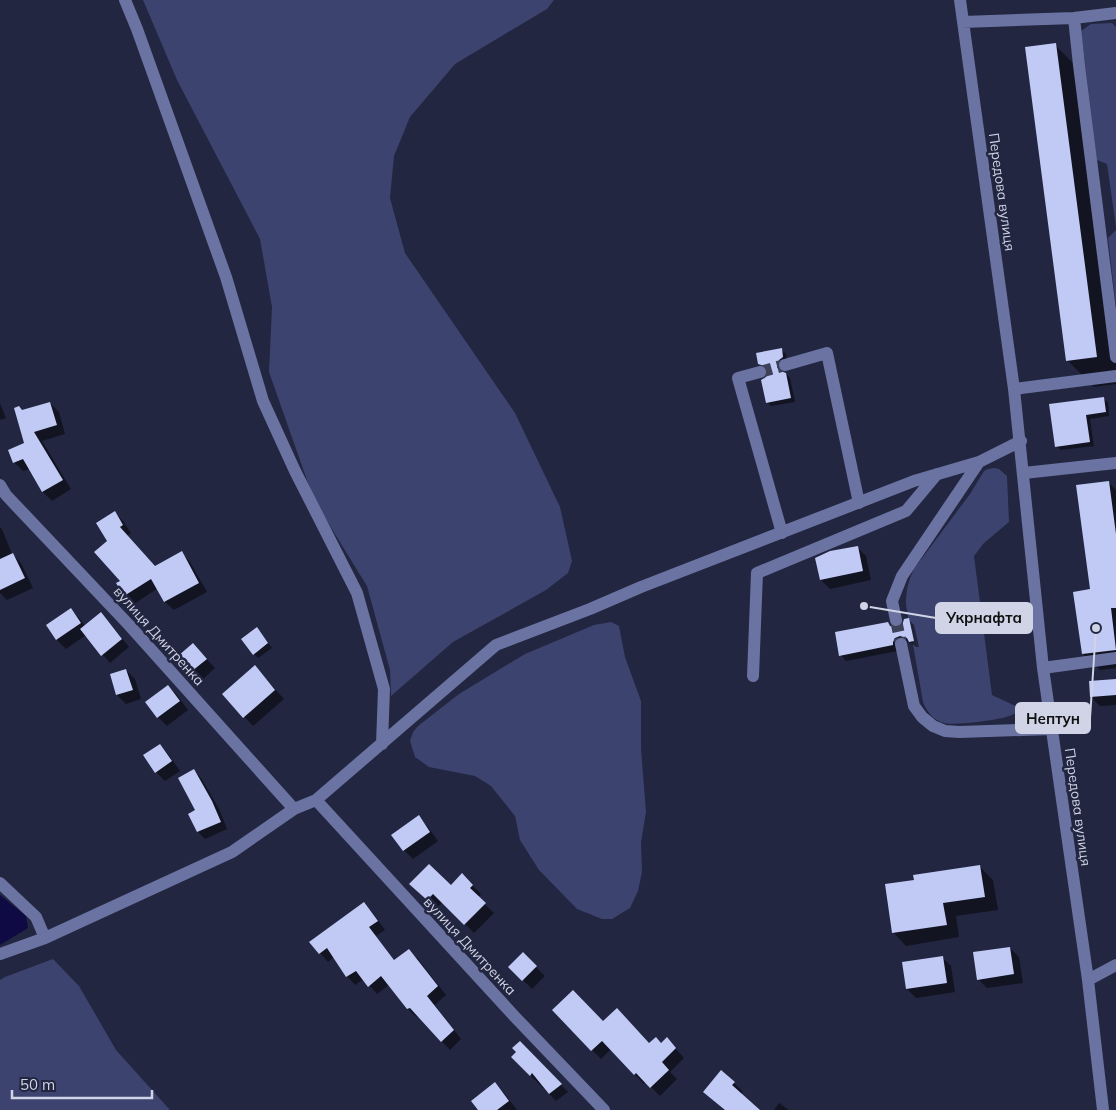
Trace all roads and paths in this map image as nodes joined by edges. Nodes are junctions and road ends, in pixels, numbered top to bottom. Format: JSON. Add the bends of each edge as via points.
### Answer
{"nodes":[{"id":1,"x":125,"y":0,"type":"edge"},
{"id":2,"x":960,"y":0,"type":"edge"},
{"id":3,"x":1116,"y":13,"type":"edge"},
{"id":4,"x":1074,"y":18,"type":"junction"},
{"id":5,"x":963,"y":22,"type":"junction"},
{"id":6,"x":1116,"y":357,"type":"edge"},
{"id":7,"x":785,"y":365,"type":"tunnel mouth"},
{"id":8,"x":760,"y":372,"type":"tunnel mouth"},
{"id":9,"x":1116,"y":376,"type":"edge"},
{"id":10,"x":1014,"y":389,"type":"junction"},
{"id":11,"x":1020,"y":441,"type":"junction"},
{"id":12,"x":978,"y":462,"type":"junction"},
{"id":13,"x":1116,"y":463,"type":"edge"},
{"id":14,"x":1024,"y":473,"type":"junction"},
{"id":15,"x":937,"y":474,"type":"junction"},
{"id":16,"x":0,"y":485,"type":"edge"},
{"id":17,"x":859,"y":503,"type":"junction"},
{"id":18,"x":782,"y":533,"type":"junction"},
{"id":19,"x":896,"y":620,"type":"tunnel mouth"},
{"id":20,"x":901,"y":644,"type":"tunnel mouth"},
{"id":21,"x":1116,"y":658,"type":"edge"},
{"id":22,"x":1043,"y":668,"type":"junction"},
{"id":23,"x":753,"y":676,"type":"dead end"},
{"id":24,"x":1052,"y":729,"type":"junction"},
{"id":25,"x":382,"y":744,"type":"junction"},
{"id":26,"x":316,"y":800,"type":"junction"},
{"id":27,"x":294,"y":809,"type":"junction"},
{"id":28,"x":0,"y":883,"type":"edge"},
{"id":29,"x":45,"y":938,"type":"junction"},
{"id":30,"x":0,"y":954,"type":"edge"},
{"id":31,"x":1116,"y":965,"type":"edge"},
{"id":32,"x":1088,"y":980,"type":"junction"},
{"id":33,"x":604,"y":1110,"type":"edge"},
{"id":34,"x":1103,"y":1110,"type":"edge"}],
"edges":[{"from":1,"to":25,"type":"street","via":[[226,278],[263,400],[357,593],[384,689]]},
{"from":2,"to":5,"type":"street","name":"Передова вулиця"},
{"from":3,"to":4,"type":"street"},
{"from":4,"to":5,"type":"street"},
{"from":4,"to":6,"type":"street"},
{"from":5,"to":10,"type":"street","name":"Передова вулиця"},
{"from":7,"to":17,"type":"street","via":[[828,353]]},
{"from":8,"to":18,"type":"street","via":[[738,378]]},
{"from":9,"to":10,"type":"street"},
{"from":10,"to":11,"type":"street","name":"Передова вулиця"},
{"from":11,"to":12,"type":"street"},
{"from":11,"to":14,"type":"street","name":"Передова вулиця"},
{"from":12,"to":15,"type":"street"},
{"from":12,"to":19,"type":"street","via":[[902,576],[892,601]]},
{"from":13,"to":14,"type":"street"},
{"from":14,"to":22,"type":"street","name":"Передова вулиця"},
{"from":15,"to":17,"type":"street"},
{"from":15,"to":23,"type":"street","via":[[906,512],[757,572]]},
{"from":16,"to":27,"type":"street","name":"вулиця Дмитренка"},
{"from":17,"to":18,"type":"street"},
{"from":18,"to":25,"type":"street","via":[[496,645]]},
{"from":20,"to":24,"type":"street","via":[[914,706],[933,726],[959,732]]},
{"from":21,"to":22,"type":"street"},
{"from":22,"to":24,"type":"street","name":"Передова вулиця"},
{"from":24,"to":32,"type":"street","name":"Передова вулиця"},
{"from":25,"to":26,"type":"street"},
{"from":26,"to":27,"type":"street"},
{"from":26,"to":33,"type":"street","name":"вулиця Дмитренка"},
{"from":27,"to":29,"type":"street","via":[[232,852]]},
{"from":28,"to":29,"type":"street","via":[[36,917]]},
{"from":29,"to":30,"type":"street"},
{"from":31,"to":32,"type":"street"},
{"from":32,"to":34,"type":"street","name":"Передова вулиця"}]}
